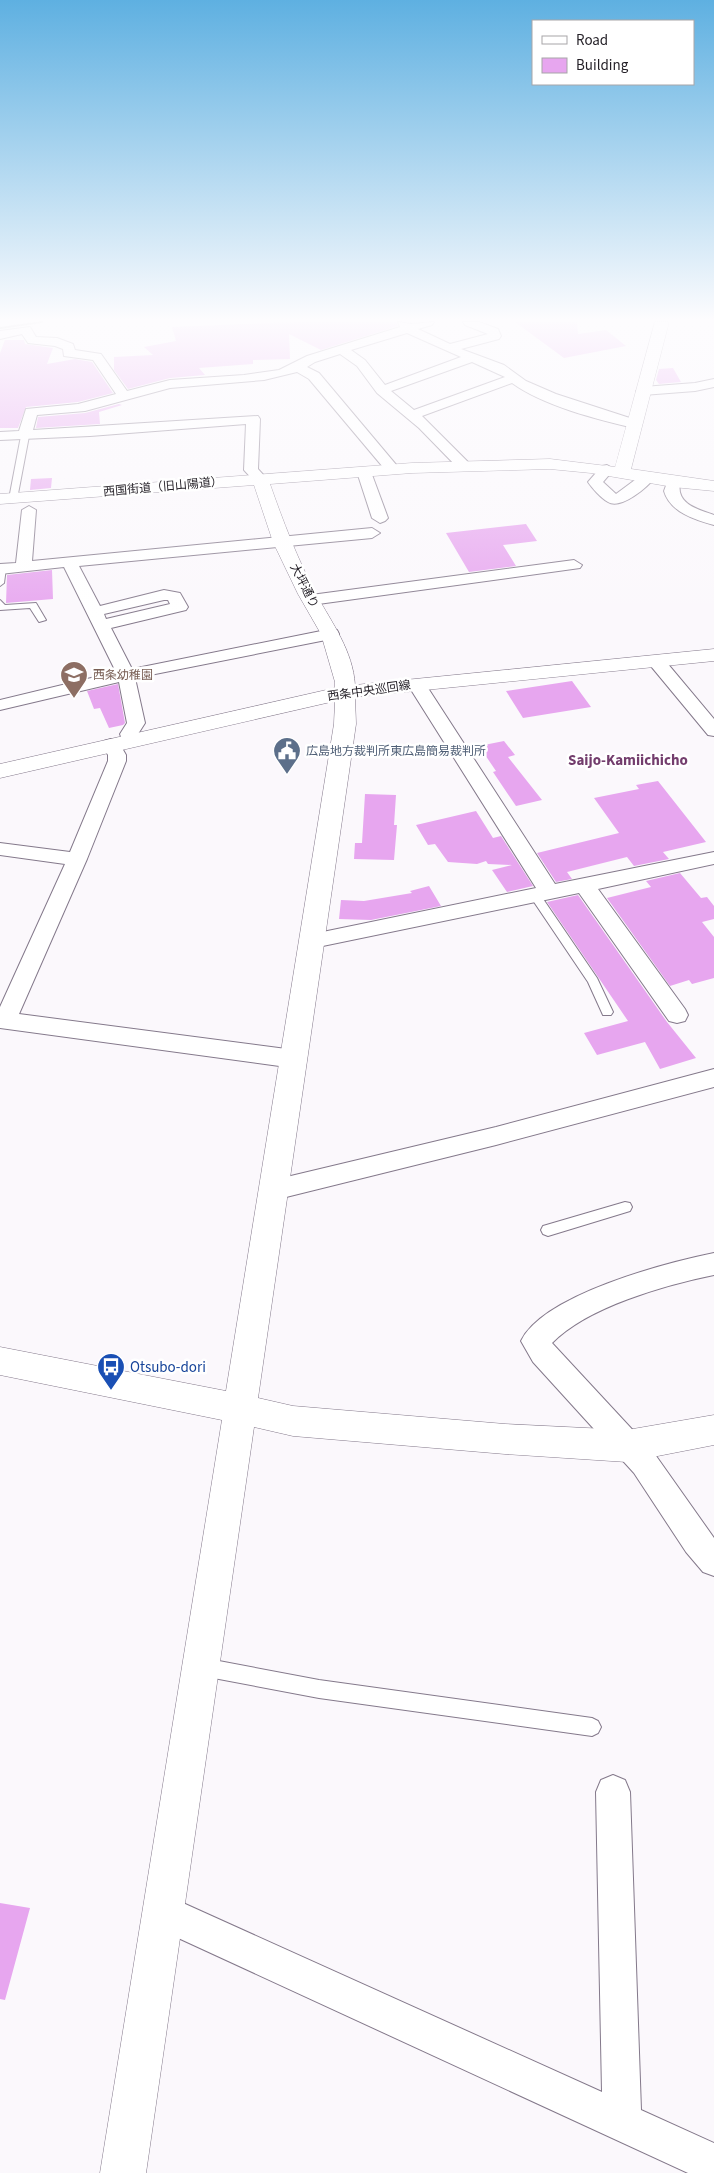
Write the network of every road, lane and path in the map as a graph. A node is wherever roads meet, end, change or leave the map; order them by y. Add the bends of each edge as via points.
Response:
1 (28, 423) edge
2 (194, 423) edge
3 (253, 423) edge
4 (354, 423) edge
5 (421, 423) edge
6 (634, 424) edge
7 (0, 436) edge
8 (25, 436) junction
9 (464, 466) junction
10 (393, 470) junction
11 (614, 470) junction
12 (364, 472) junction
13 (648, 477) junction
14 (260, 479) junction
15 (673, 483) junction
16 (714, 486) edge
17 (7, 499) edge
18 (29, 510) dead end
19 (380, 518) dead end
20 (714, 520) edge
21 (372, 533) dead end
22 (282, 542) junction
23 (70, 561) junction
24 (574, 565) dead end
25 (24, 566) junction
26 (1, 573) edge
27 (310, 600) junction
28 (0, 603) edge
29 (42, 620) dead end
30 (331, 634) junction
31 (714, 655) edge
32 (656, 661) junction
33 (126, 675) junction
34 (417, 685) junction
35 (346, 692) junction
36 (4, 699) edge
37 (714, 731) edge
38 (131, 741) junction
39 (111, 746) junction
40 (0, 771) edge
41 (0, 849) edge
42 (77, 859) junction
43 (711, 863) edge
44 (585, 886) junction
45 (543, 894) junction
46 (313, 941) junction
47 (608, 1012) dead end
48 (677, 1016) dead end
49 (3, 1021) edge
50 (294, 1059) junction
51 (714, 1078) edge
52 (274, 1190) junction
53 (624, 1207) dead end
54 (548, 1230) dead end
55 (714, 1264) edge
56 (0, 1361) edge
57 (238, 1409) junction
58 (714, 1430) edge
59 (627, 1446) junction
60 (714, 1561) edge
61 (201, 1666) junction
62 (592, 1727) dead end
63 (613, 1792) dead end
64 (163, 1912) junction
65 (622, 2121) junction
66 (714, 2164) edge
67 (123, 2173) edge

1 - 8 street
2 - 8 street
3 - 14 street via 251,470
4 - 10 street
5 - 9 street
6 - 11 street
7 - 8 street
8 - 17 lane
9 - 10 street, 西国街道（旧山陽道）
9 - 11 street, 西国街道（旧山陽道） via 550,464
10 - 12 street, 西国街道（旧山陽道）
11 - 13 street, 西国街道（旧山陽道）
11 - 13 street via 595,482 613,499 624,497
12 - 14 street, 西国街道（旧山陽道）
12 - 19 street
13 - 15 street, 西国街道（旧山陽道）
14 - 17 street, 西国街道（旧山陽道）
14 - 22 street, 大坪通り
15 - 16 street, 西国街道（旧山陽道）
15 - 20 street via 674,499 680,506
18 - 25 street
21 - 22 street
22 - 23 street
22 - 27 street, 大坪通り
23 - 25 street
23 - 33 street
24 - 27 street
25 - 26 street
27 - 30 street, 大坪通り
28 - 29 lane via 2,608 34,606
30 - 33 street
30 - 35 street, 大坪通り
31 - 32 street, 西条中央巡回線
32 - 34 street, 西条中央巡回線
32 - 37 street
33 - 36 street
33 - 38 street via 136,723 130,734
34 - 35 street, 西条中央巡回線
34 - 45 street
35 - 38 street, 西条中央巡回線
35 - 46 street, 大坪通り via 345,724
38 - 39 street, 西条中央巡回線
39 - 40 street, 西条中央巡回線
39 - 42 street via 117,754 117,761
41 - 42 street
42 - 49 street
43 - 44 street
44 - 45 street
44 - 48 street
45 - 46 street
45 - 47 lane
46 - 50 street, 大坪通り
49 - 50 street
50 - 52 street, 大坪通り
51 - 52 street
52 - 57 street, 大坪通り
53 - 54 lane
55 - 59 street via 626,1288 555,1321 535,1341
56 - 57 street
57 - 59 street via 292,1421
57 - 61 street, 大坪通り
58 - 59 street
59 - 60 street via 644,1463 697,1542
61 - 62 lane via 318,1688
61 - 64 street, 大坪通り
63 - 65 street
64 - 65 street
64 - 67 street, 大坪通り
65 - 66 street

